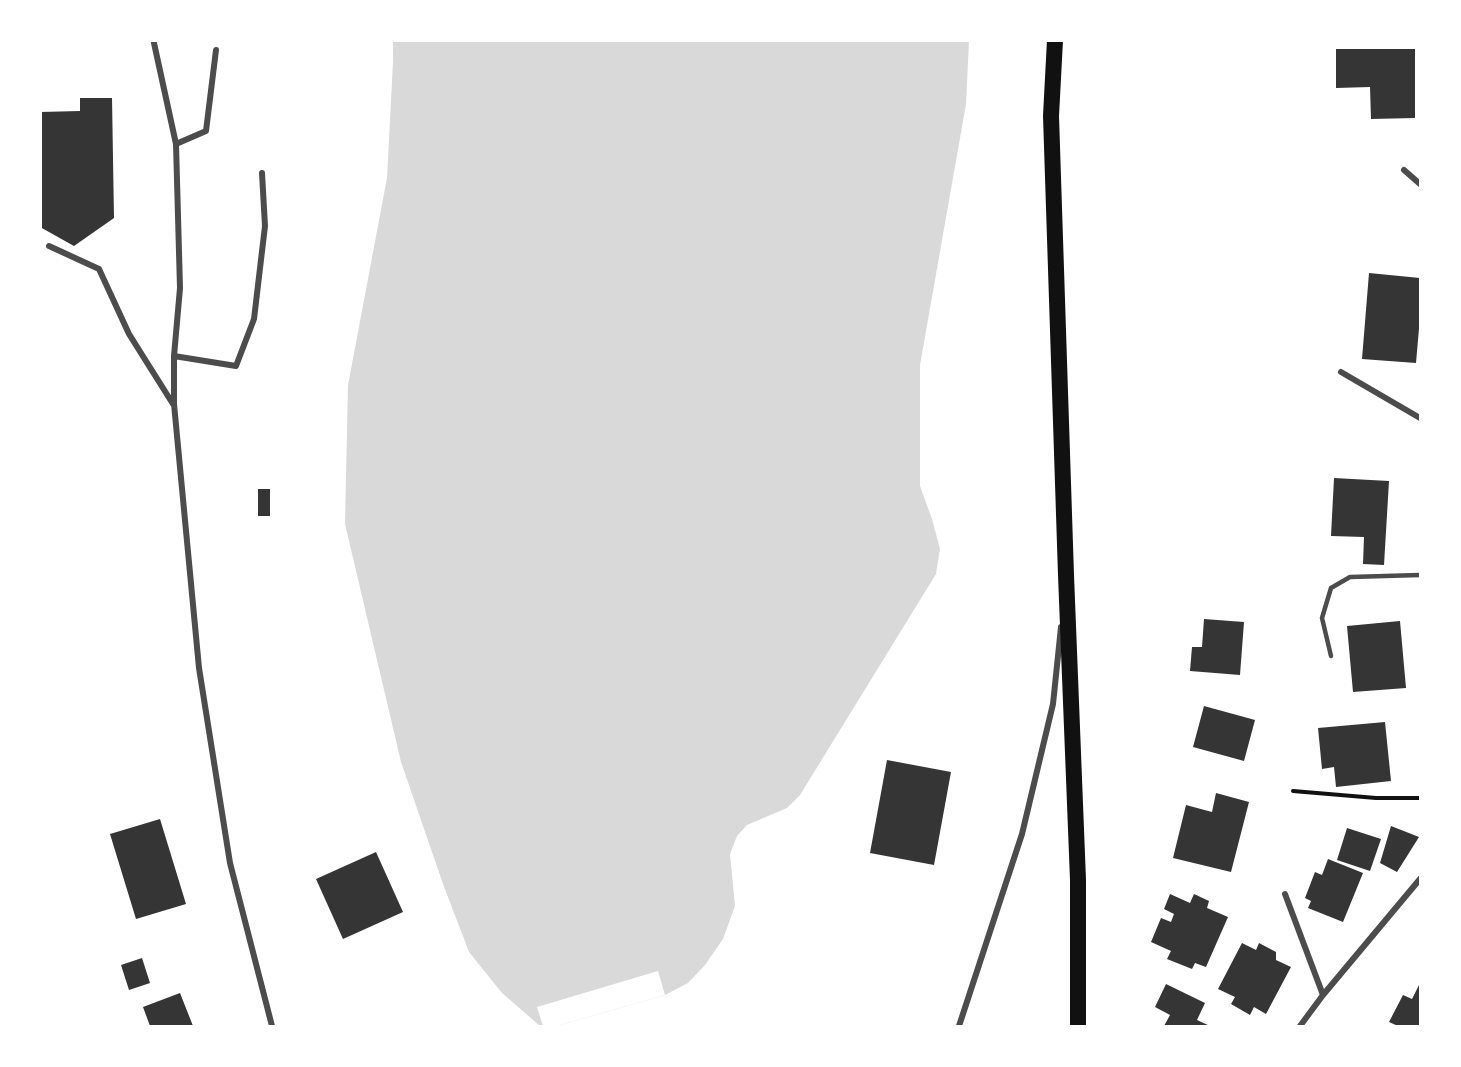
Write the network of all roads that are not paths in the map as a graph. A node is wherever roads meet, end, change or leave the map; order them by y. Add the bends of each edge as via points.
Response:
1 (1055, 40) edge
2 (154, 43) dead end
3 (216, 50) dead end
4 (176, 144) junction
5 (1404, 170) dead end
6 (262, 173) dead end
7 (1420, 184) edge
8 (49, 246) dead end
9 (174, 356) junction
10 (1341, 372) dead end
11 (174, 404) junction
12 (1420, 418) edge
13 (1066, 575) junction
14 (1420, 575) edge
15 (1331, 656) dead end
16 (1420, 879) edge
17 (1285, 894) dead end
18 (1323, 995) junction
19 (272, 1026) edge
20 (959, 1026) edge
21 (1078, 1026) edge
22 (1300, 1026) edge

1 - 13 highway via 1051,116
2 - 4 street
3 - 4 street via 206,131
4 - 9 street via 180,288
5 - 7 street
6 - 9 street via 265,226 254,319 236,366
8 - 11 street via 99,269 129,334
9 - 11 street
10 - 12 street
11 - 19 street via 202,691 230,863
13 - 20 street via 1053,704 1022,834
13 - 21 highway via 1078,880
14 - 15 lane via 1350,577 1331,588 1322,618
16 - 18 street
17 - 18 street
18 - 22 street

